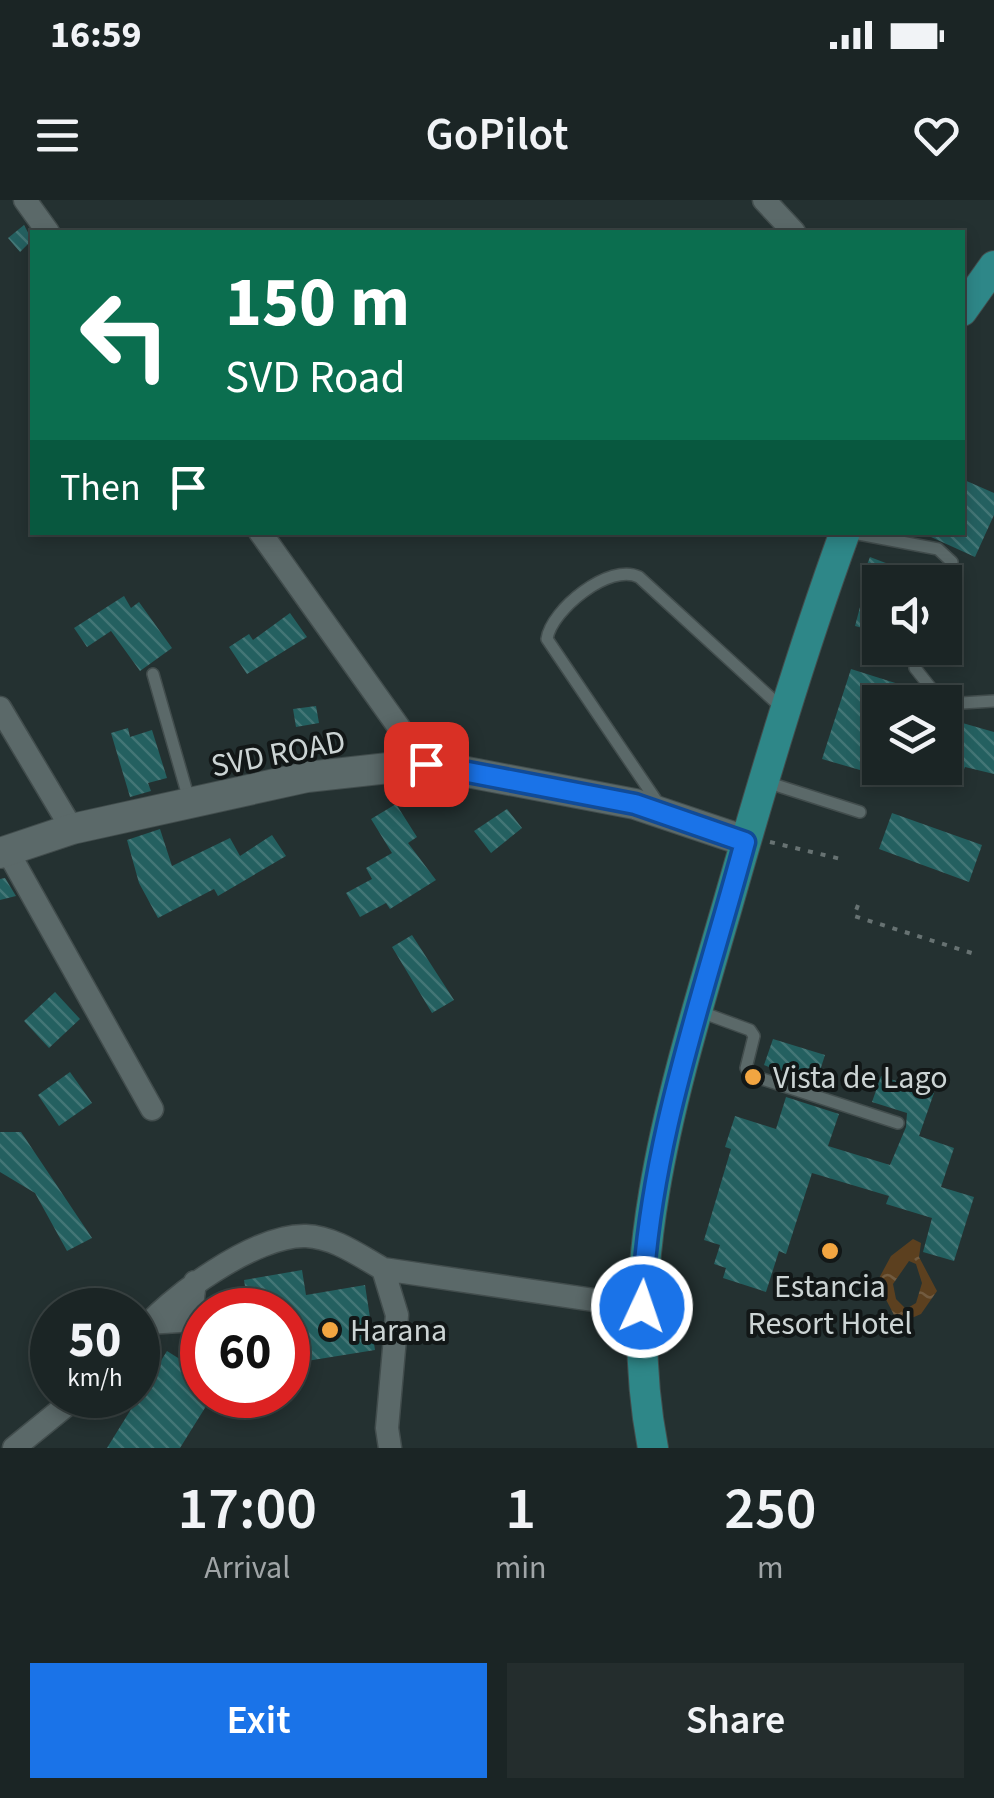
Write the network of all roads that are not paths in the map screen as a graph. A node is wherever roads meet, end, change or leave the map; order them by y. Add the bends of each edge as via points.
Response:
1 (26, 200) edge
2 (764, 200) edge
3 (47, 230) edge
4 (792, 230) edge
5 (994, 266) edge
6 (965, 306) edge
7 (262, 535) edge
8 (845, 535) edge
9 (861, 535) edge
10 (951, 565) edge
11 (915, 665) edge
12 (153, 674) dead end
13 (929, 685) edge
14 (994, 700) edge
15 (962, 702) edge
16 (0, 708) edge
17 (785, 711) junction
18 (426, 764) junction
19 (762, 781) junction
20 (191, 807) junction
21 (860, 812) dead end
22 (665, 814) junction
23 (72, 830) junction
24 (746, 839) junction
25 (4, 852) edge
26 (697, 1010) junction
27 (152, 1109) dead end
28 (898, 1123) dead end
29 (383, 1270) junction
30 (642, 1307) junction
31 (160, 1314) edge
32 (51, 1418) edge
33 (14, 1448) edge
34 (390, 1448) edge
35 (653, 1448) edge

1 - 3 street
2 - 4 street
5 - 6 main road
7 - 18 street
8 - 17 main road
9 - 10 lane via 938,550
11 - 13 lane
12 - 20 lane
14 - 15 lane
16 - 23 street
17 - 19 main road
17 - 22 lane via 630,572 607,576 552,619 547,639 553,651
18 - 20 main road, SVD ROAD via 307,778
18 - 22 main road, SVD ROAD
19 - 21 lane
19 - 24 main road
20 - 23 main road, SVD ROAD
22 - 24 main road, SVD ROAD
23 - 25 main road, SVD ROAD
24 - 26 main road
25 - 27 street
26 - 28 lane via 750,1030 750,1074
26 - 30 main road via 660,1154
29 - 30 street
29 - 31 street via 346,1248 300,1235 228,1260
29 - 34 street via 397,1315
30 - 35 main road
32 - 33 street

